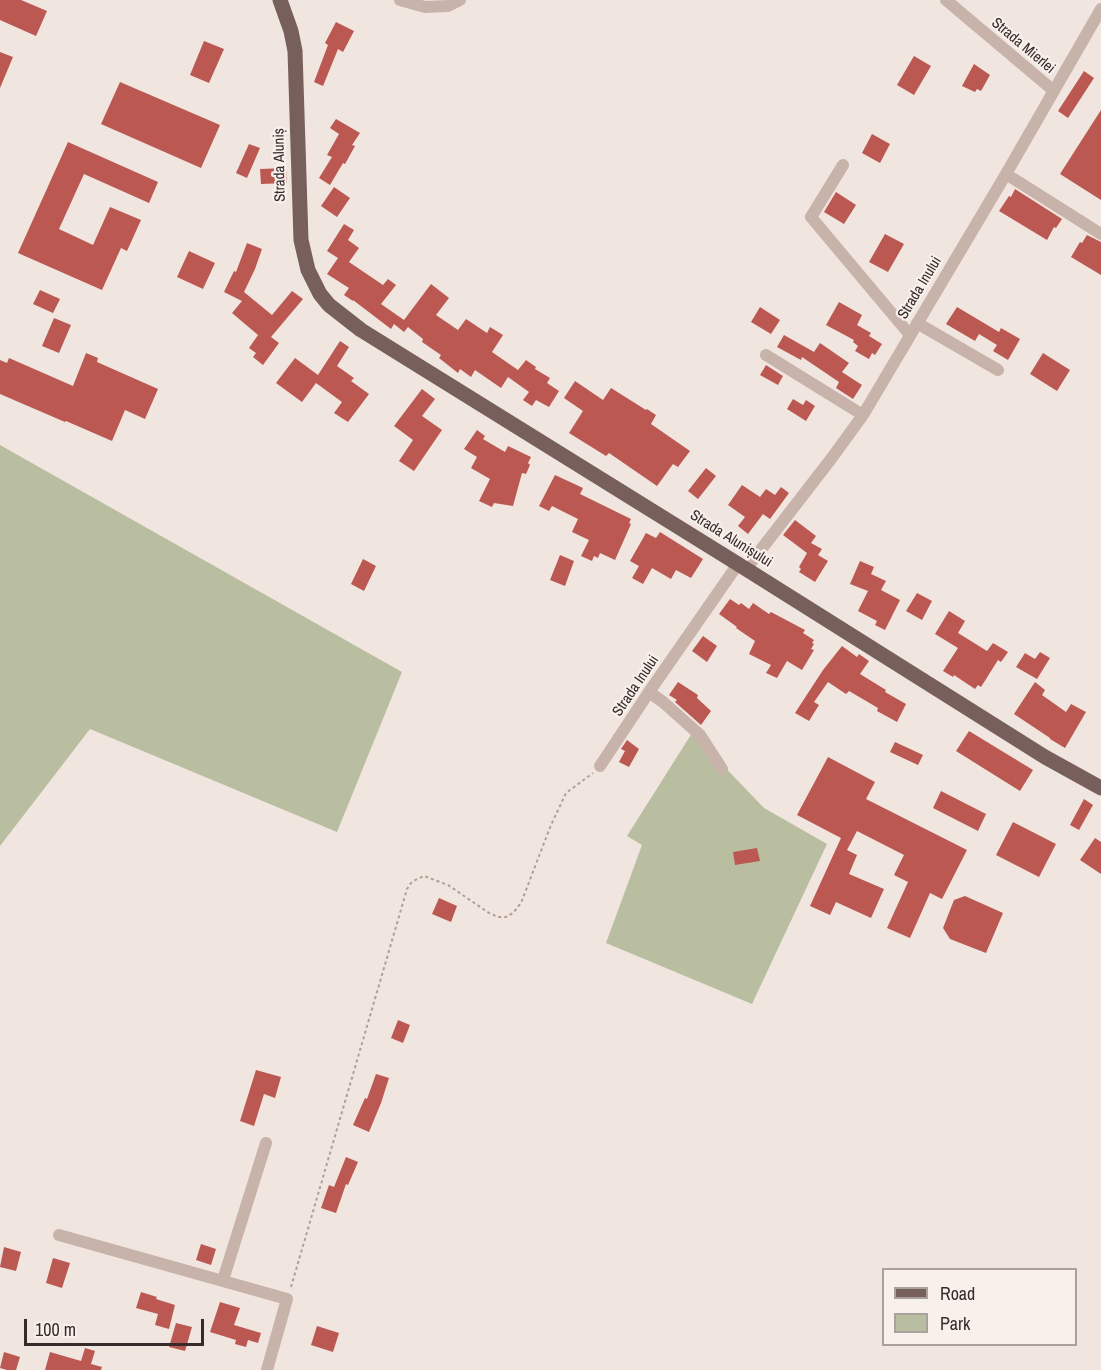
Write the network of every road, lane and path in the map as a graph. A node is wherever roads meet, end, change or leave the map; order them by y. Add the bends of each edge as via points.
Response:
1 (280, 0) edge
2 (400, 0) edge
3 (460, 0) edge
4 (946, 0) edge
5 (1101, 9) edge
6 (1054, 91) junction
7 (843, 165) dead end
8 (1006, 174) junction
9 (1101, 234) edge
10 (344, 318) joint
11 (917, 323) junction
12 (910, 335) junction
13 (766, 355) dead end
14 (999, 370) dead end
15 (863, 415) junction
16 (742, 566) junction
17 (649, 692) junction
18 (600, 766) joint
19 (723, 769) dead end
20 (1101, 788) edge
21 (266, 1143) dead end
22 (60, 1235) dead end
23 (222, 1281) junction
24 (287, 1299) junction
25 (267, 1370) edge

1 - 10 main road, Strada Aluniș via 295,51 304,256 320,294
2 - 3 street via 437,7
4 - 6 street, Strada Mierlei
5 - 6 street, Strada Inului
6 - 8 street, Strada Inului
7 - 12 street via 811,217
8 - 9 street
8 - 11 street, Strada Inului
10 - 16 main road, Strada Alunișului
11 - 12 street, Strada Inului
11 - 14 street
12 - 15 street, Strada Inului
13 - 15 street
15 - 16 street, Strada Inului
16 - 17 street, Strada Inului
16 - 20 main road, Strada Alunișului via 1045,757
17 - 18 street, Strada Inului
17 - 19 street via 700,735
18 - 24 path via 566,794 521,903 513,913 498,917 448,885 424,876 411,883
21 - 23 street
22 - 23 street
23 - 24 street
24 - 25 street

